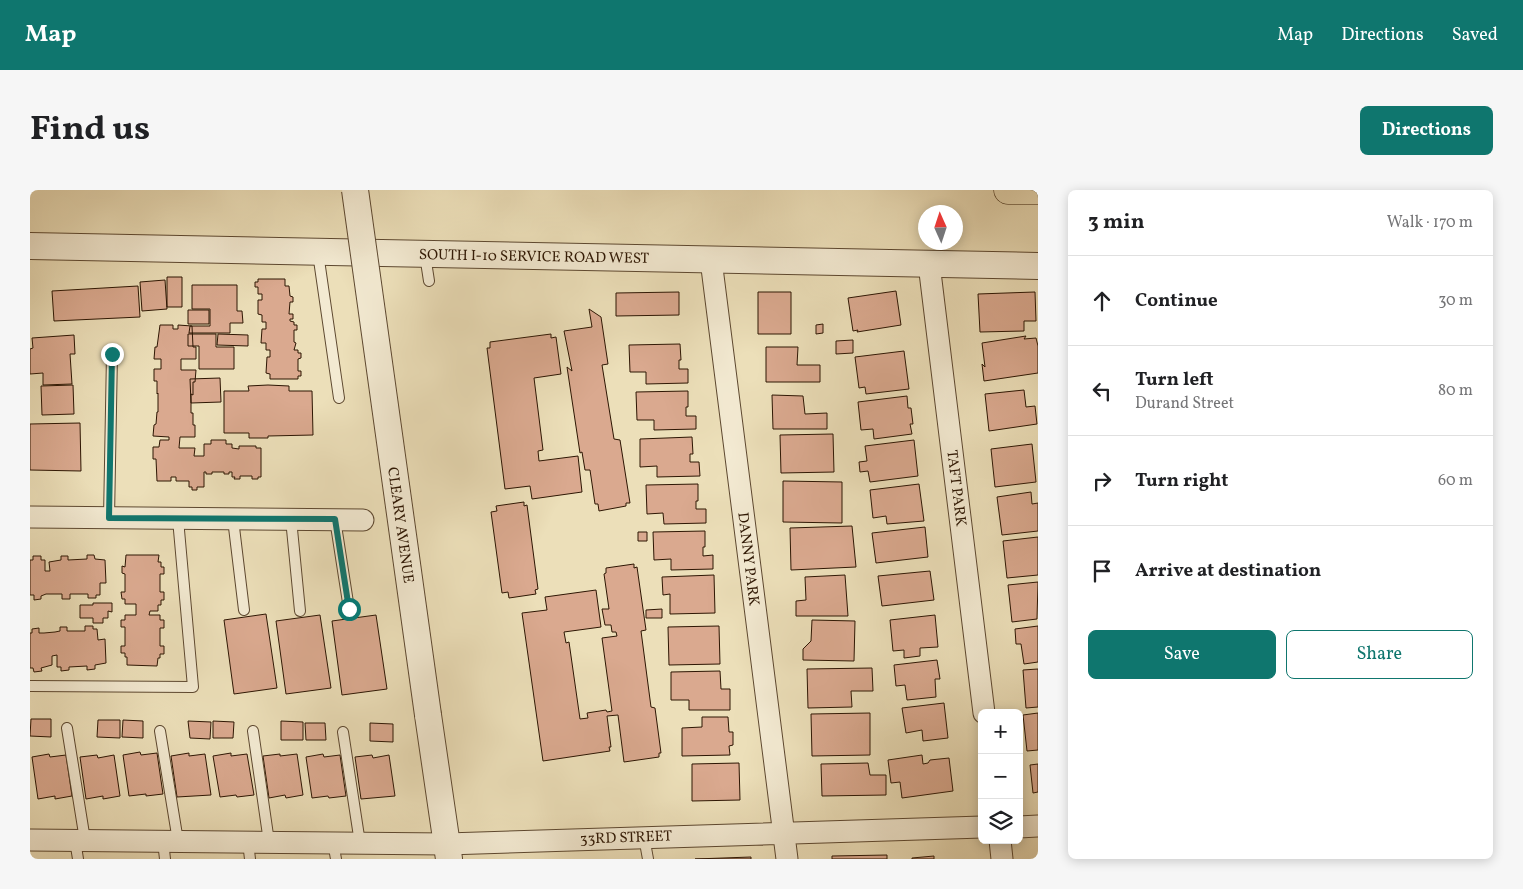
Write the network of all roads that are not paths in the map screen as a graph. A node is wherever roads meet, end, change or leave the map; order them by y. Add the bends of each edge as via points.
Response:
1 (355, 190) edge
2 (1008, 190) edge
3 (1038, 190) edge
4 (30, 246) edge
5 (318, 252) junction
6 (425, 254) junction
7 (711, 260) junction
8 (929, 264) junction
9 (1038, 266) edge
10 (429, 281) dead end
11 (112, 354) dead end
12 (339, 398) dead end
13 (30, 517) edge
14 (109, 518) junction
15 (178, 518) junction
16 (233, 519) junction
17 (291, 519) junction
18 (335, 519) junction
19 (363, 520) dead end
20 (349, 609) dead end
21 (244, 610) dead end
22 (300, 611) dead end
23 (30, 686) edge
24 (984, 709) edge
25 (67, 728) dead end
26 (160, 731) dead end
27 (253, 731) dead end
28 (343, 732) dead end
29 (1023, 826) edge
30 (1038, 826) edge
31 (978, 827) edge
32 (783, 833) junction
33 (644, 837) junction
34 (30, 840) edge
35 (269, 842) junction
36 (360, 843) junction
37 (1000, 844) edge
38 (79, 846) edge
39 (169, 847) edge
40 (249, 850) edge
41 (335, 851) edge
42 (448, 851) edge
43 (648, 859) edge
44 (787, 859) edge
45 (1002, 859) edge

1 - 42 street, CLEARY AVENUE, bridge
2 - 3 highway
4 - 5 street, SOUTH I-10 SERVICE ROAD WEST
5 - 6 street, SOUTH I-10 SERVICE ROAD WEST
5 - 12 lane
6 - 7 street, SOUTH I-10 SERVICE ROAD WEST
6 - 10 lane
7 - 8 street, SOUTH I-10 SERVICE ROAD WEST
7 - 32 street, DANNY PARK
8 - 9 street, SOUTH I-10 SERVICE ROAD WEST
8 - 24 street, TAFT PARK
11 - 14 lane
13 - 14 street
14 - 15 street
15 - 16 street
15 - 23 lane via 193,686
16 - 17 street
16 - 21 lane
17 - 18 street
17 - 22 lane
18 - 19 street
18 - 20 lane
25 - 38 lane
26 - 39 lane
27 - 35 lane
28 - 36 lane
29 - 30 street
31 - 32 street, 33RD STREET
32 - 33 street, 33RD STREET
32 - 44 street, DANNY PARK
33 - 42 street, 33RD STREET
33 - 43 lane
34 - 38 street, 33RD STREET
35 - 40 street, 33RD STREET
35 - 41 street, 33RD STREET
36 - 41 street, 33RD STREET
36 - 42 street, 33RD STREET
37 - 45 street
38 - 39 street, 33RD STREET
39 - 40 street, 33RD STREET

